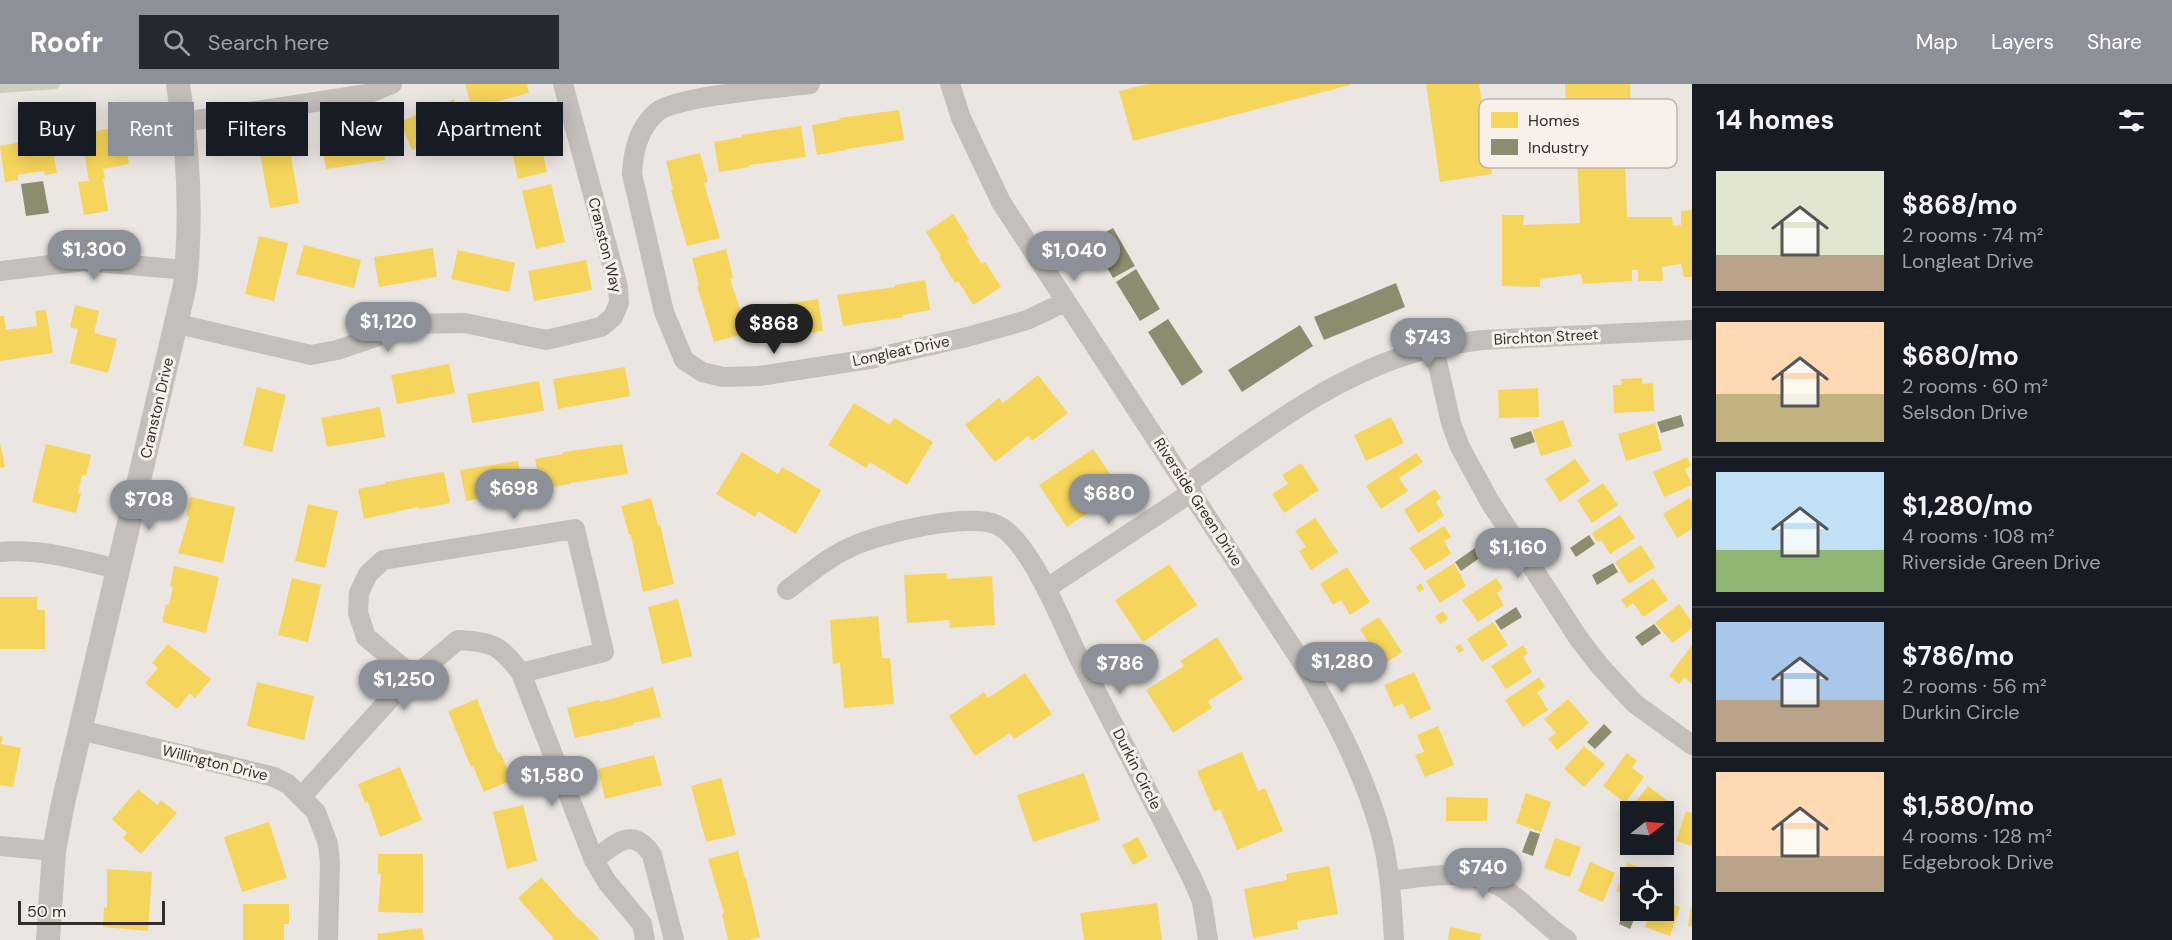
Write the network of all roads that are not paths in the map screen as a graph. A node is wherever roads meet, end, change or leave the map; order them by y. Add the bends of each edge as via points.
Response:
1 (178, 84) edge
2 (392, 84) edge
3 (563, 84) edge
4 (810, 84) edge
5 (950, 84) edge
6 (181, 102) edge
7 (194, 120) edge
8 (188, 156) edge
9 (187, 270) junction
10 (0, 271) edge
11 (1065, 302) junction
12 (177, 324) junction
13 (1692, 330) edge
14 (1434, 348) junction
15 (1189, 488) junction
16 (0, 552) edge
17 (118, 569) junction
18 (1047, 588) junction
19 (788, 590) dead end
20 (521, 673) junction
21 (414, 677) junction
22 (80, 730) junction
23 (1692, 745) edge
24 (302, 796) junction
25 (0, 846) edge
26 (54, 850) junction
27 (594, 860) junction
28 (1390, 881) junction
29 (48, 940) edge
30 (328, 940) edge
31 (645, 940) edge
32 (674, 940) edge
33 (1208, 940) edge
34 (1394, 940) edge
35 (1567, 940) edge

1 - 6 street, Cranston Drive
2 - 7 street via 367,94
3 - 12 street, Cranston Way via 618,287 619,303 613,317 601,327 546,340 465,323 414,324 311,355
4 - 11 street, Longleat Drive via 684,100 657,111 640,133 633,153 632,174 664,312 684,360 702,372 759,376 870,359 977,334 1027,320
5 - 11 street, Riverside Green Drive via 961,118 1001,202
8 - 9 street, Cranston Drive
9 - 10 street via 84,261
9 - 12 street, Cranston Drive
11 - 15 street, Riverside Green Drive
12 - 17 street, Cranston Drive
13 - 14 street, Birchton Street via 1483,340
14 - 15 street, Birchton Street via 1371,368 1304,404
14 - 23 street via 1460,447 1490,502 1579,639 1634,703
15 - 18 street, Birchton Street
15 - 28 street, Riverside Green Drive via 1335,718 1358,766 1376,818
16 - 17 street via 39,552
17 - 22 street, Cranston Drive
18 - 19 street, Durkin Circle via 1010,533 986,521 959,520 852,546
18 - 33 street, Durkin Circle via 1191,876 1202,901
20 - 21 street via 506,653 483,641 458,640
20 - 21 street via 604,652 575,529 383,560 368,574 359,593 358,613 366,637
20 - 27 street
21 - 24 street
22 - 24 street, Willington Drive via 274,777
22 - 26 street, Cranston Drive
24 - 30 street, Willington Drive via 316,812 328,844
25 - 26 street
26 - 29 street, Cranston Drive
27 - 31 street via 642,924
27 - 32 street via 621,840 634,839 645,845 652,855
28 - 34 street, Riverside Green Drive
28 - 35 street via 1455,874 1481,878 1511,893

